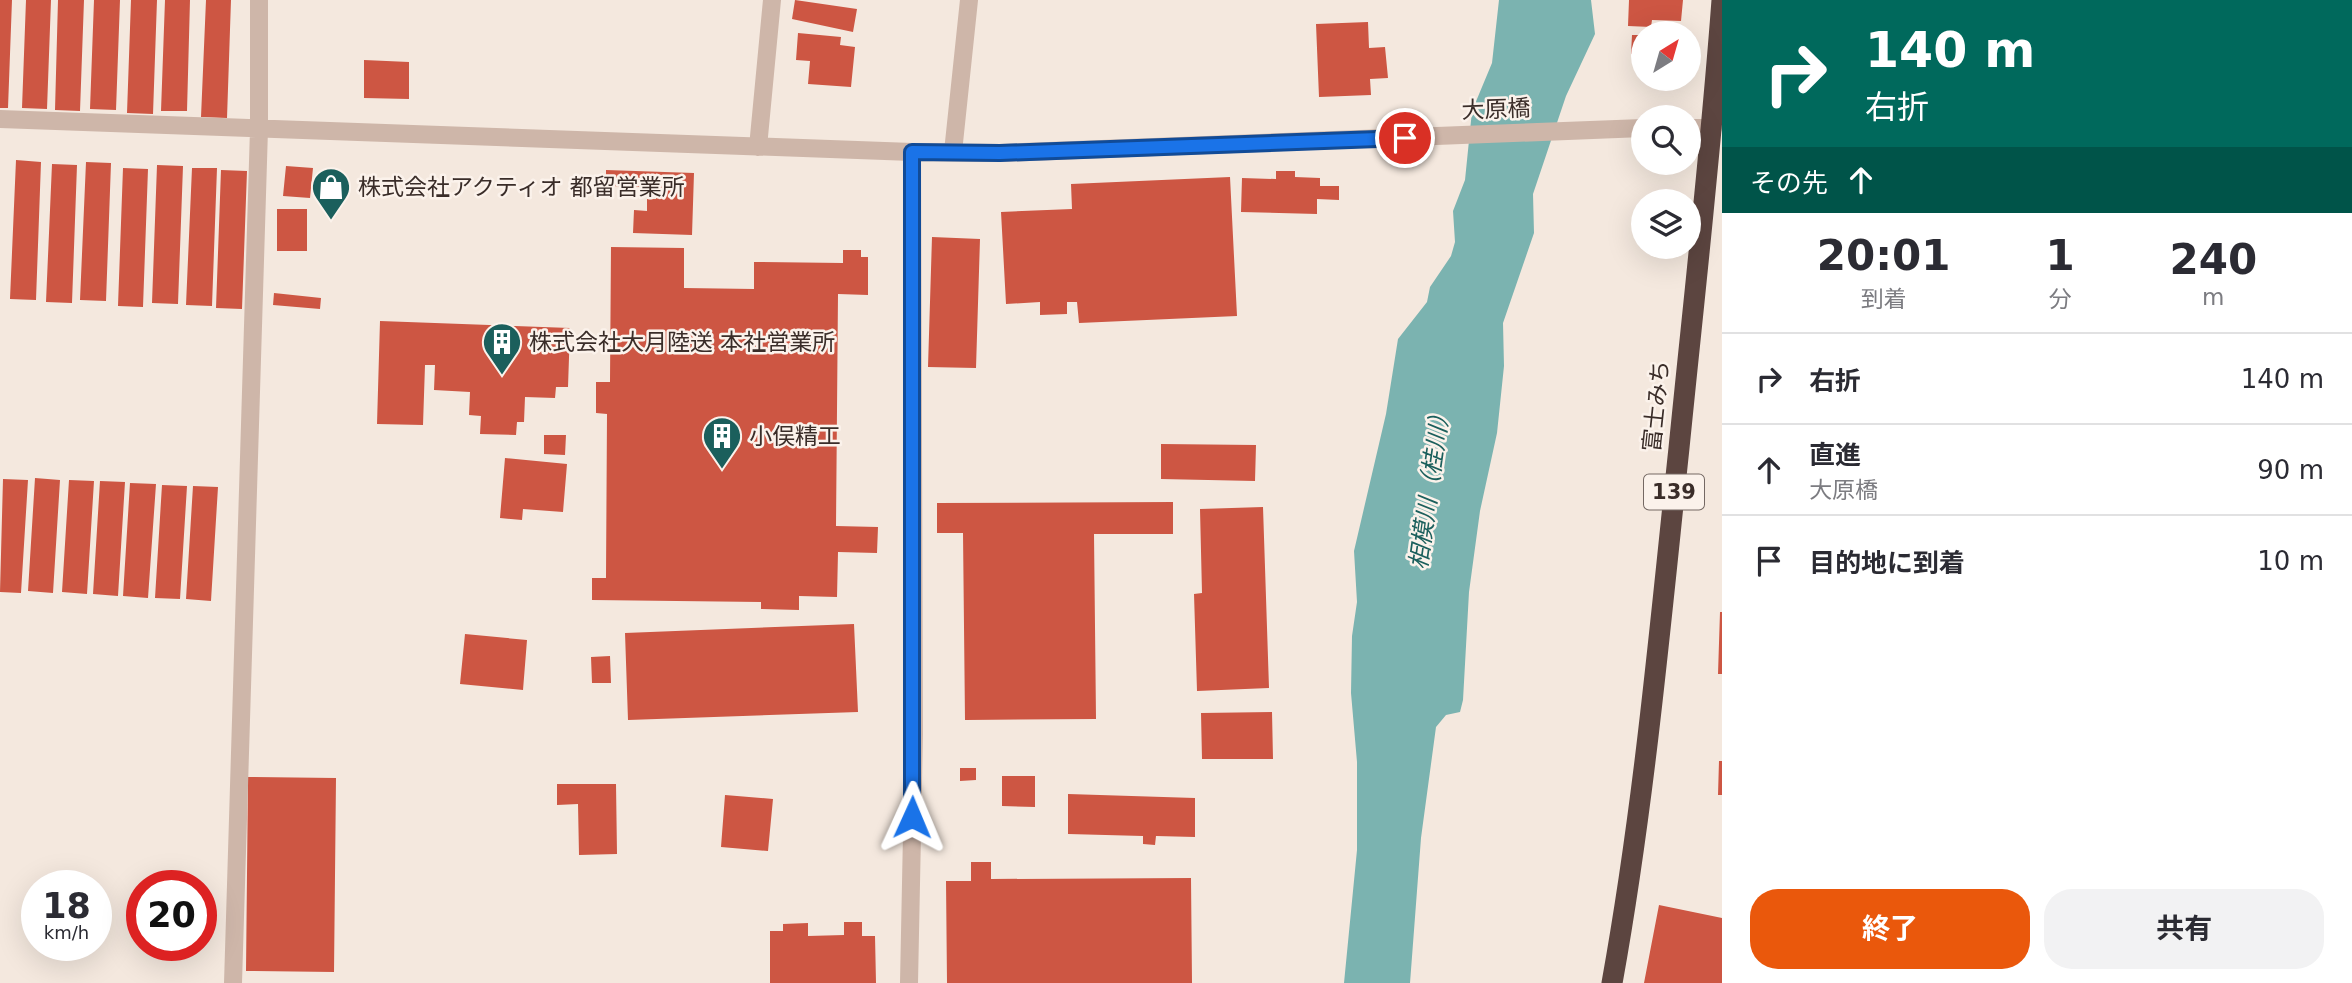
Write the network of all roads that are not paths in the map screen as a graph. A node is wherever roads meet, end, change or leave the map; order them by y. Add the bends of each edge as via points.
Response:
1 (259, 0) edge
2 (772, 0) edge
3 (969, 0) edge
4 (1722, 0) edge
5 (0, 119) edge
6 (1631, 128) edge
7 (1701, 128) edge
8 (1713, 128) junction
9 (259, 129) junction
10 (758, 147) junction
11 (912, 152) junction
12 (953, 152) junction
13 (233, 983) edge
14 (909, 983) edge
15 (1612, 983) edge

1 - 9 street
2 - 10 street
3 - 12 street
4 - 8 highway, 富士みち / 139
5 - 9 street, 大原橋
6 - 12 street, 大原橋
7 - 8 street
8 - 15 highway, 富士みち / 139 via 1655,685 1632,871
9 - 10 street, 大原橋
9 - 13 street
10 - 11 street, 大原橋
11 - 12 street, 大原橋
11 - 14 street via 914,734

